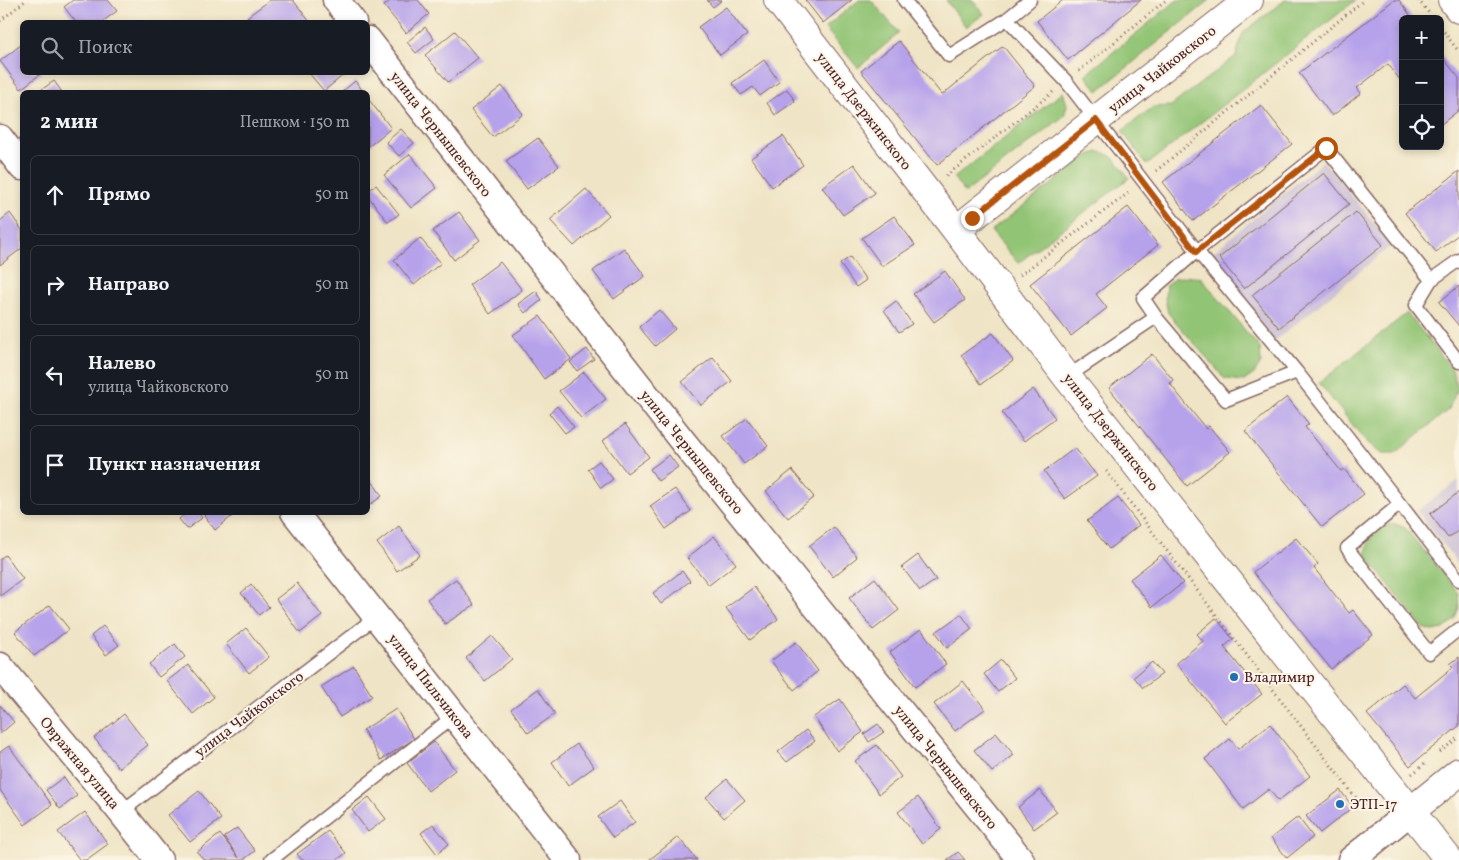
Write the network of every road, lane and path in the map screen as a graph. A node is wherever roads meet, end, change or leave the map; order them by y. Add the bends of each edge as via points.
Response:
1 (26, 0) edge
2 (336, 0) edge
3 (778, 0) edge
4 (904, 0) edge
5 (1030, 0) edge
6 (1166, 0) edge
7 (1249, 0) edge
8 (1364, 0) edge
9 (1418, 0) edge
10 (1452, 0) edge
11 (1459, 9) edge
12 (1430, 15) edge
13 (1006, 19) junction
14 (352, 20) edge
15 (0, 21) edge
16 (1444, 33) edge
17 (370, 43) edge
18 (1459, 52) edge
19 (1066, 82) junction
20 (1096, 120) junction
21 (0, 138) edge
22 (20, 164) edge
23 (940, 181) dead end
24 (1142, 182) junction
25 (956, 230) junction
26 (1196, 252) junction
27 (1459, 260) edge
28 (1018, 276) dead end
29 (1432, 280) junction
30 (1156, 317) junction
31 (1459, 362) edge
32 (1297, 372) junction
33 (1067, 377) junction
34 (1400, 504) junction
35 (296, 515) edge
36 (1459, 580) edge
37 (376, 617) junction
38 (1459, 629) edge
39 (0, 666) edge
40 (454, 716) junction
41 (1459, 737) edge
42 (1438, 754) dead end
43 (1431, 759) dead end
44 (1459, 772) edge
45 (1409, 776) dead end
46 (1411, 811) junction
47 (121, 812) junction
48 (160, 860) edge
49 (271, 860) edge
50 (568, 860) edge
51 (1021, 860) edge
52 (1351, 860) edge
53 (1449, 860) edge

1 - 15 path
2 - 14 street
3 - 25 street, улица Дзержинского
4 - 13 lane via 949,56
5 - 13 lane
6 - 19 path
7 - 20 street, улица Чайковского
8 - 24 path
9 - 12 path
10 - 11 street
13 - 19 lane
16 - 18 path
17 - 51 street, улица Чернышевского via 680,438
19 - 20 lane
19 - 23 path
20 - 24 lane
20 - 25 street, улица Чайковского
21 - 22 street
24 - 26 lane
24 - 28 path
25 - 33 street, улица Дзержинского
26 - 29 lane via 1326,148
26 - 30 lane via 1142,298
26 - 32 lane
27 - 29 lane
29 - 31 lane via 1416,305
30 - 32 lane via 1226,400
30 - 33 lane
32 - 34 lane
33 - 46 street, улица Дзержинского
34 - 36 lane
34 - 38 lane via 1347,548 1429,653
35 - 37 street, улица Пильчикова
37 - 40 street, улица Пильчикова
37 - 47 lane, улица Чайковского
39 - 47 street, Овражная улица
40 - 49 lane
40 - 50 street, улица Пильчикова
41 - 42 path
43 - 45 path
44 - 46 street
46 - 52 street
46 - 53 street, улица Дзержинского
47 - 48 street, Овражная улица

